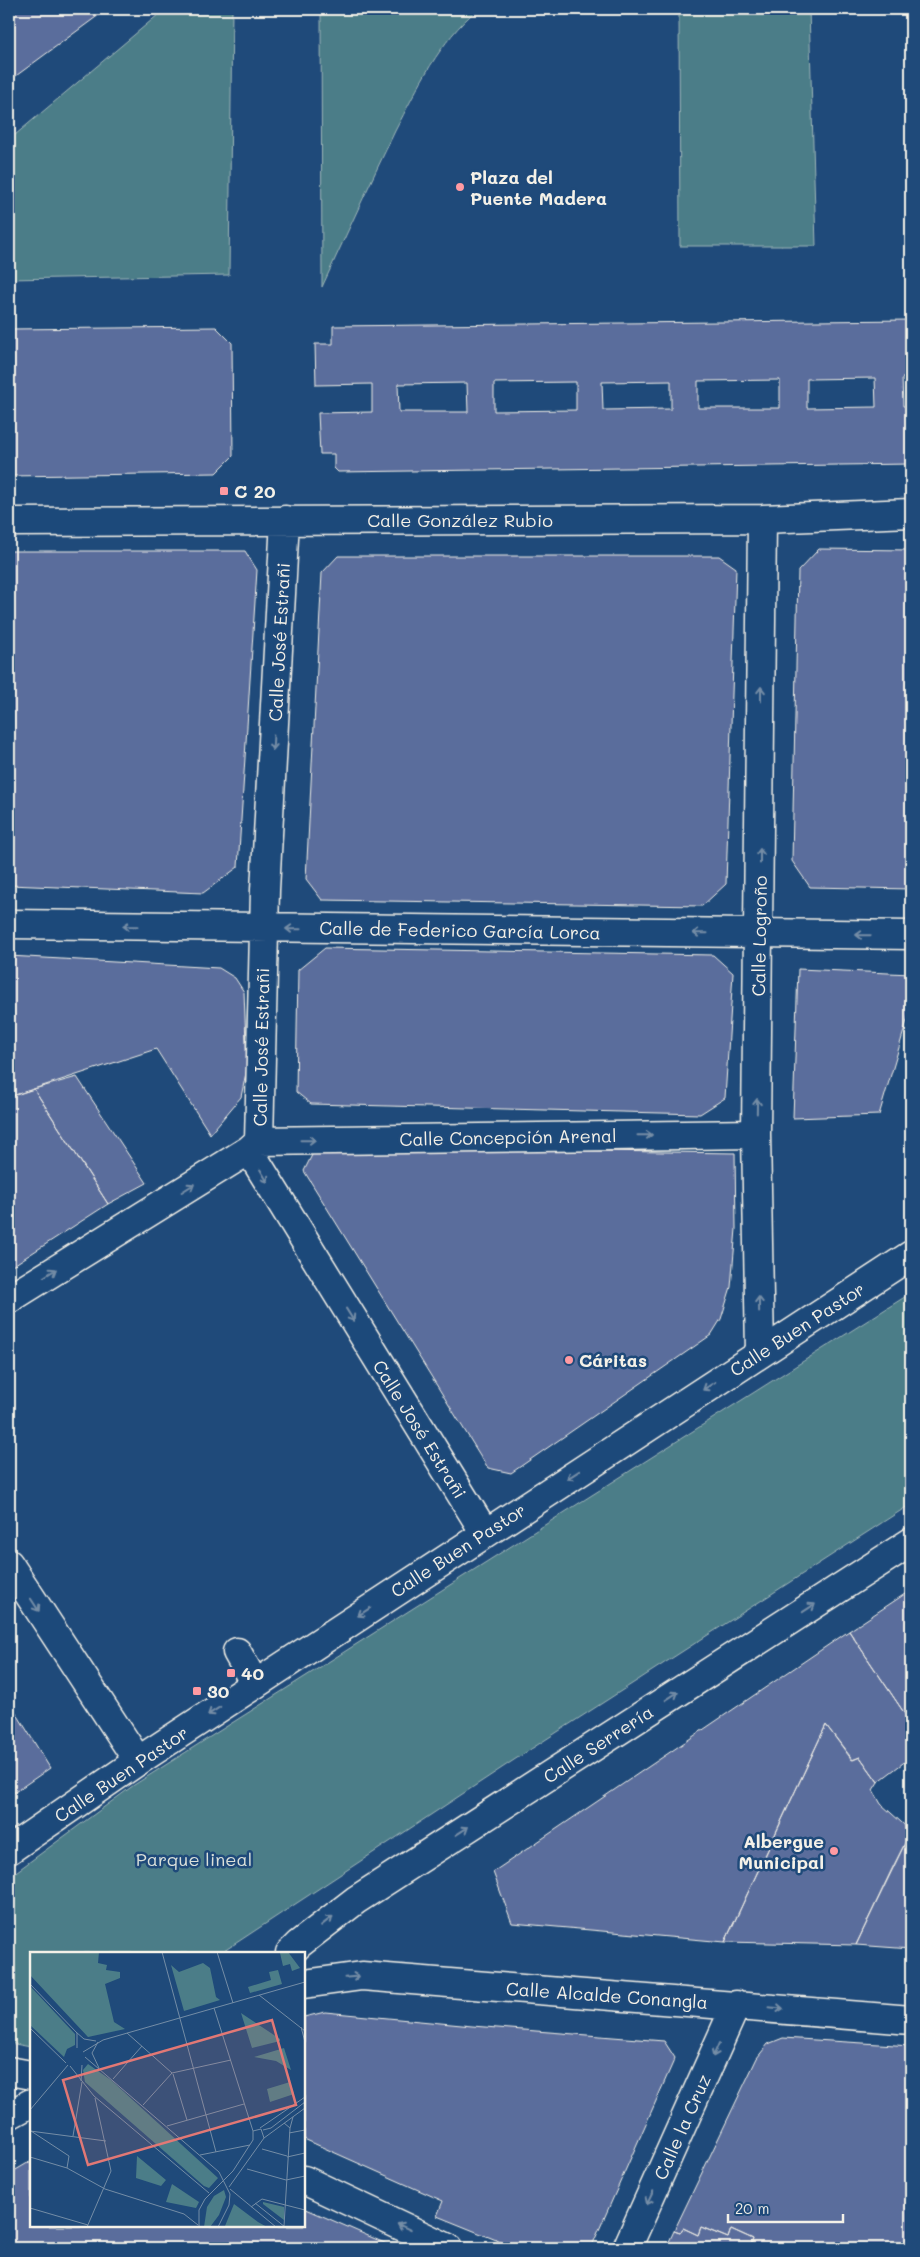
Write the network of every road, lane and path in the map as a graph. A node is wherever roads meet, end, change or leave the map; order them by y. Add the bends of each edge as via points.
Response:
1 (911, 513) edge
2 (762, 519) junction
3 (285, 520) junction
4 (9, 522) edge
5 (9, 924) edge
6 (264, 928) junction
7 (759, 933) junction
8 (911, 935) edge
9 (756, 1134) junction
10 (254, 1146) junction
11 (911, 1255) edge
12 (9, 1299) edge
13 (760, 1352) junction
14 (485, 1533) junction
15 (911, 1542) edge
16 (9, 1564) edge
17 (237, 1652) dead end
18 (255, 1684) junction
19 (138, 1761) junction
20 (9, 1850) edge
21 (291, 1952) edge
22 (305, 1984) edge
23 (736, 2005) junction
24 (911, 2020) edge
25 (9, 2071) edge
26 (30, 2075) edge
27 (30, 2104) edge
28 (9, 2115) edge
29 (305, 2180) edge
30 (448, 2248) edge
31 (627, 2248) edge

1 - 2 street, Calle González Rubio
2 - 3 street, Calle González Rubio
7 -> 2 street, Calle Logroño
3 - 4 street, Calle González Rubio
3 -> 6 street, Calle José Estrañi
6 -> 5 street, Calle de Federico García Lorca
7 -> 6 street, Calle de Federico García Lorca
6 - 10 street, Calle José Estrañi
8 -> 7 street, Calle de Federico García Lorca
9 -> 7 street, Calle Logroño
10 -> 9 street, Calle Concepción Arenal
13 -> 9 street, Calle Logroño
12 -> 10 street
10 -> 14 street, Calle José Estrañi
11 - 13 street, Calle Buen Pastor
13 -> 14 street, Calle Buen Pastor
14 -> 18 street, Calle Buen Pastor
21 -> 15 street, Calle Serrería via 356,1900
16 -> 19 street
17 - 18 street
18 -> 19 street, Calle Buen Pastor
19 - 20 street, Calle Buen Pastor
22 -> 23 street, Calle Alcalde Conangla via 362,1976
23 -> 24 street, Calle Alcalde Conangla
23 -> 31 street, Calle la Cruz
25 - 26 street
27 - 28 street
30 -> 29 street

